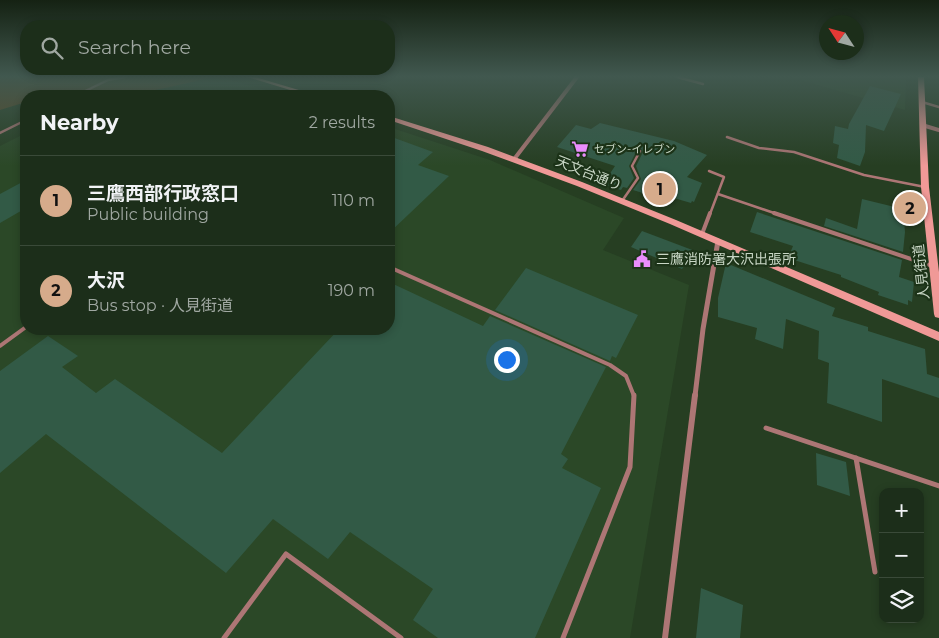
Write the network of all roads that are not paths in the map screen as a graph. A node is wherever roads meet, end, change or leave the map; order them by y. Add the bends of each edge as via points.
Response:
1 (554, 107) edge
2 (920, 107) edge
3 (395, 120) edge
4 (20, 123) edge
5 (921, 124) junction
6 (939, 130) edge
7 (0, 134) edge
8 (727, 137) dead end
9 (640, 151) dead end
10 (515, 158) junction
11 (708, 172) dead end
12 (925, 187) junction
13 (718, 194) junction
14 (622, 201) junction
15 (702, 234) junction
16 (718, 241) junction
17 (934, 267) junction
18 (395, 270) edge
19 (939, 314) edge
20 (20, 331) edge
21 (939, 337) edge
22 (0, 346) edge
23 (766, 428) dead end
24 (856, 458) junction
25 (939, 486) edge
26 (875, 572) dead end
27 (224, 638) edge
28 (401, 638) edge
29 (564, 638) edge
30 (665, 638) edge

1 - 10 street
2 - 5 main road, 人見街道
3 - 10 main road, 天文台通り
4 - 7 lane
5 - 6 street
5 - 12 main road, 人見街道
8 - 12 lane via 759,148 794,152 864,176
9 - 14 lane via 632,166 638,178
10 - 14 main road, 天文台通り
11 - 13 lane via 724,177
12 - 17 main road, 人見街道
13 - 15 lane
13 - 17 lane
14 - 15 main road, 天文台通り
15 - 16 main road, 天文台通り
16 - 21 main road, 天文台通り
16 - 30 street via 703,330
17 - 19 main road, 人見街道
18 - 29 lane via 610,365 626,376 634,392 630,467
20 - 22 lane
23 - 24 lane
24 - 25 lane
24 - 26 lane
27 - 28 lane via 286,554

